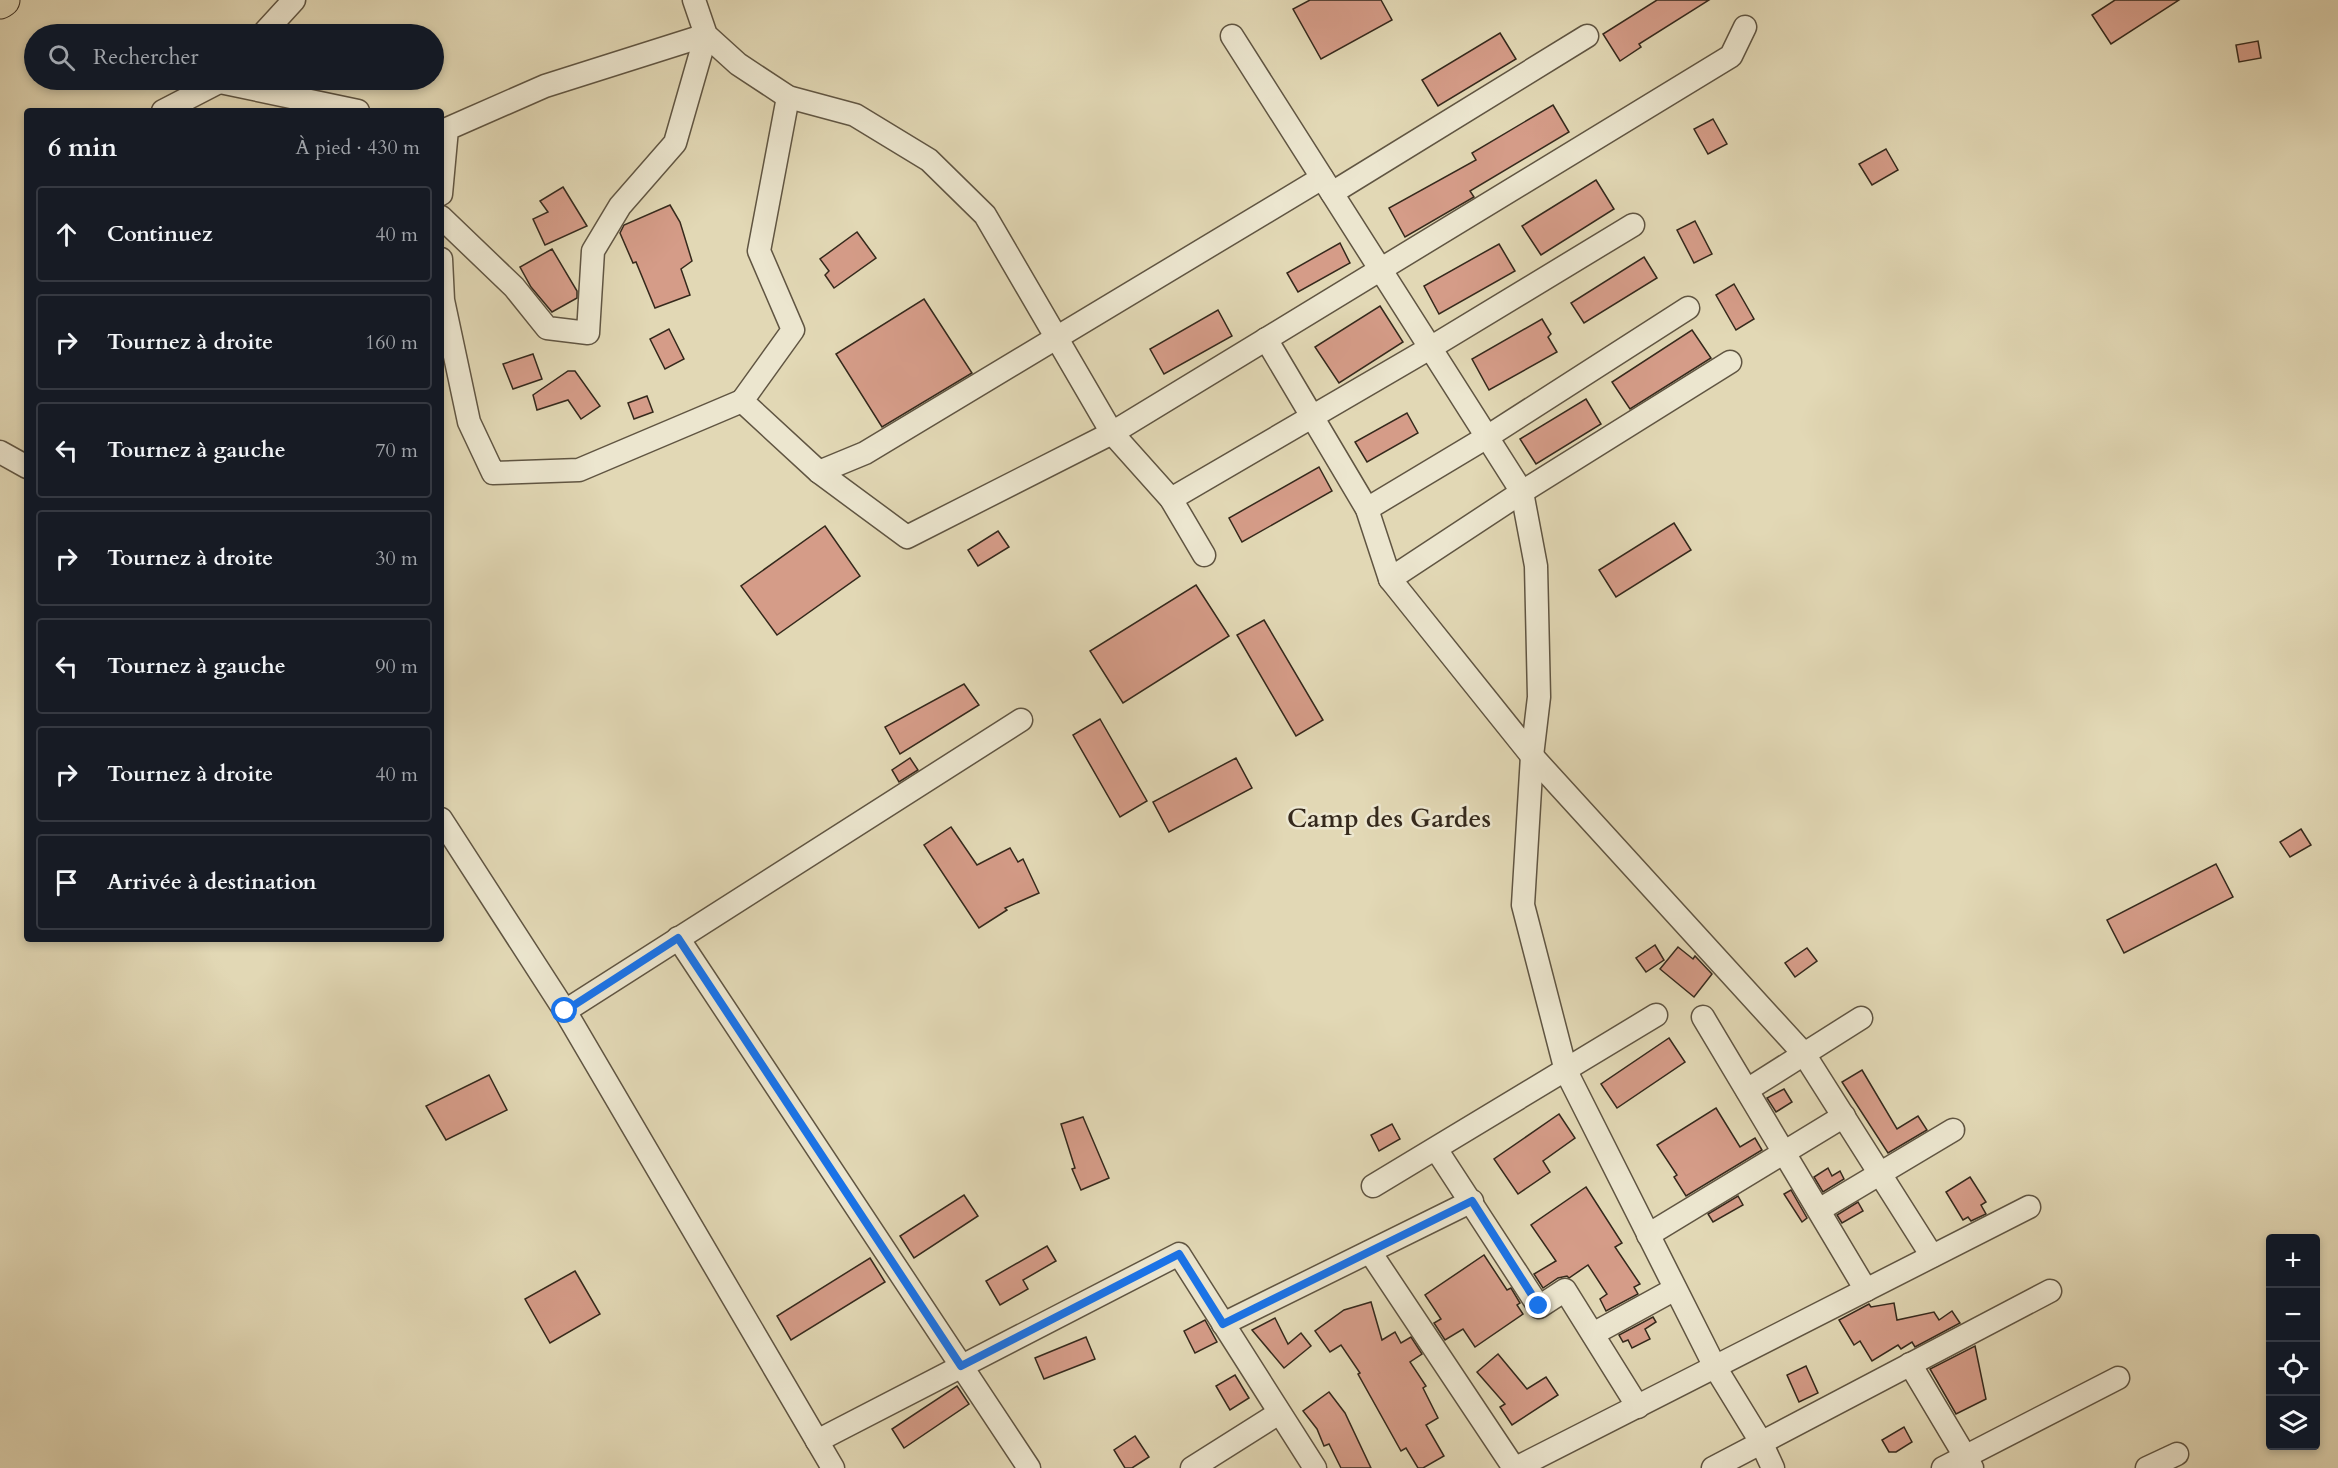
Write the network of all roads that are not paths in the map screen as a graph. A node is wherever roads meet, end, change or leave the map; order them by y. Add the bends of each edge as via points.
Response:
1 (294, 0) edge
2 (694, 0) edge
3 (272, 24) edge
4 (1745, 27) dead end
5 (706, 35) junction
6 (1232, 36) dead end
7 (1587, 36) dead end
8 (204, 90) edge
9 (263, 90) edge
10 (788, 98) junction
11 (169, 108) edge
12 (344, 108) edge
13 (444, 129) edge
14 (1327, 185) junction
15 (444, 220) edge
16 (1633, 225) dead end
17 (1381, 270) junction
18 (444, 305) edge
19 (1688, 308) dead end
20 (1058, 337) junction
21 (1266, 339) junction
22 (1430, 348) junction
23 (1730, 362) dead end
24 (742, 401) junction
25 (1312, 416) junction
26 (1112, 433) junction
27 (1487, 437) junction
28 (0, 452) edge
29 (24, 465) edge
30 (819, 472) junction
31 (1522, 492) junction
32 (1171, 499) junction
33 (1367, 509) junction
34 (1204, 555) dead end
35 (1390, 579) junction
36 (1021, 720) dead end
37 (1532, 756) junction
38 (444, 824) edge
39 (678, 938) junction
40 (565, 1011) junction
41 (1656, 1015) dead end
42 (1703, 1017) dead end
43 (1861, 1018) dead end
44 (1804, 1054) junction
45 (1566, 1071) junction
46 (1747, 1090) junction
47 (1844, 1116) junction
48 (1953, 1130) dead end
49 (1436, 1149) junction
50 (1784, 1152) junction
51 (1880, 1173) junction
52 (1373, 1186) dead end
53 (1472, 1201) junction
54 (2030, 1207) dead end
55 (1819, 1210) junction
56 (1648, 1235) junction
57 (1370, 1252) junction
58 (1932, 1256) junction
59 (1675, 1289) junction
60 (1866, 1290) junction
61 (2050, 1291) dead end
62 (1223, 1324) junction
63 (1593, 1334) junction
64 (1910, 1364) junction
65 (961, 1366) junction
66 (1715, 1367) junction
67 (2118, 1378) dead end
68 (1638, 1407) junction
69 (1279, 1413) junction
70 (817, 1441) junction
71 (1761, 1442) junction
72 (2177, 1454) dead end
73 (1969, 1462) edge
74 (1201, 1466) edge
75 (833, 1468) edge
76 (1029, 1468) edge
77 (1315, 1468) edge
78 (1515, 1468) edge
79 (1713, 1468) edge
80 (1773, 1468) edge
81 (1942, 1468) edge
82 (2147, 1468) edge

1 - 3 street
2 - 5 street
4 - 17 street via 1731,56
5 - 10 street via 738,64
5 - 13 street via 545,86
5 - 15 street via 675,143 620,206 593,251 588,333 547,328 514,287
6 - 14 street
7 - 14 street
8 - 11 street
9 - 12 street
10 - 20 street via 855,115 928,160 985,215
10 - 24 street via 759,251 793,330
14 - 17 street
14 - 20 street
16 - 22 street
17 - 21 street
17 - 22 street
18 - 24 street via 469,422 493,473 579,470
19 - 27 street
20 - 26 street
20 - 30 street via 865,453
21 - 25 street
21 - 26 street
22 - 25 street
22 - 27 street
23 - 31 street
24 - 30 street
25 - 32 street
25 - 33 street
26 - 30 street via 907,537
26 - 32 street
27 - 31 street
27 - 33 street
28 - 29 street
31 - 35 street
31 - 37 street via 1536,566 1539,697
32 - 34 street
33 - 35 street
35 - 37 street
36 - 39 street
37 - 44 street
37 - 45 street via 1523,905
38 - 40 street
39 - 40 street
39 - 65 street
40 - 70 street
41 - 45 street
42 - 46 street
43 - 44 street
44 - 46 street
44 - 47 street
45 - 49 street
45 - 56 street
46 - 50 street
47 - 50 street
47 - 51 street
48 - 51 street
49 - 52 street
49 - 53 street
50 - 55 street
50 - 56 street
51 - 55 street
51 - 58 street
53 - 57 street
53 - 63 street via 1539,1306 1565,1290
54 - 58 street
55 - 60 street
56 - 59 street
57 - 62 street
57 - 78 street
58 - 60 street
59 - 63 street
59 - 66 street
60 - 66 street
61 - 64 street
62 - 65 street via 1179,1254
62 - 69 street
63 - 68 street
64 - 71 street
64 - 73 street
65 - 70 street
65 - 76 street
66 - 68 street
66 - 71 street
67 - 73 street
68 - 78 street
69 - 74 street
69 - 77 street
70 - 75 street
71 - 79 street
71 - 80 street
72 - 82 street
73 - 81 street

